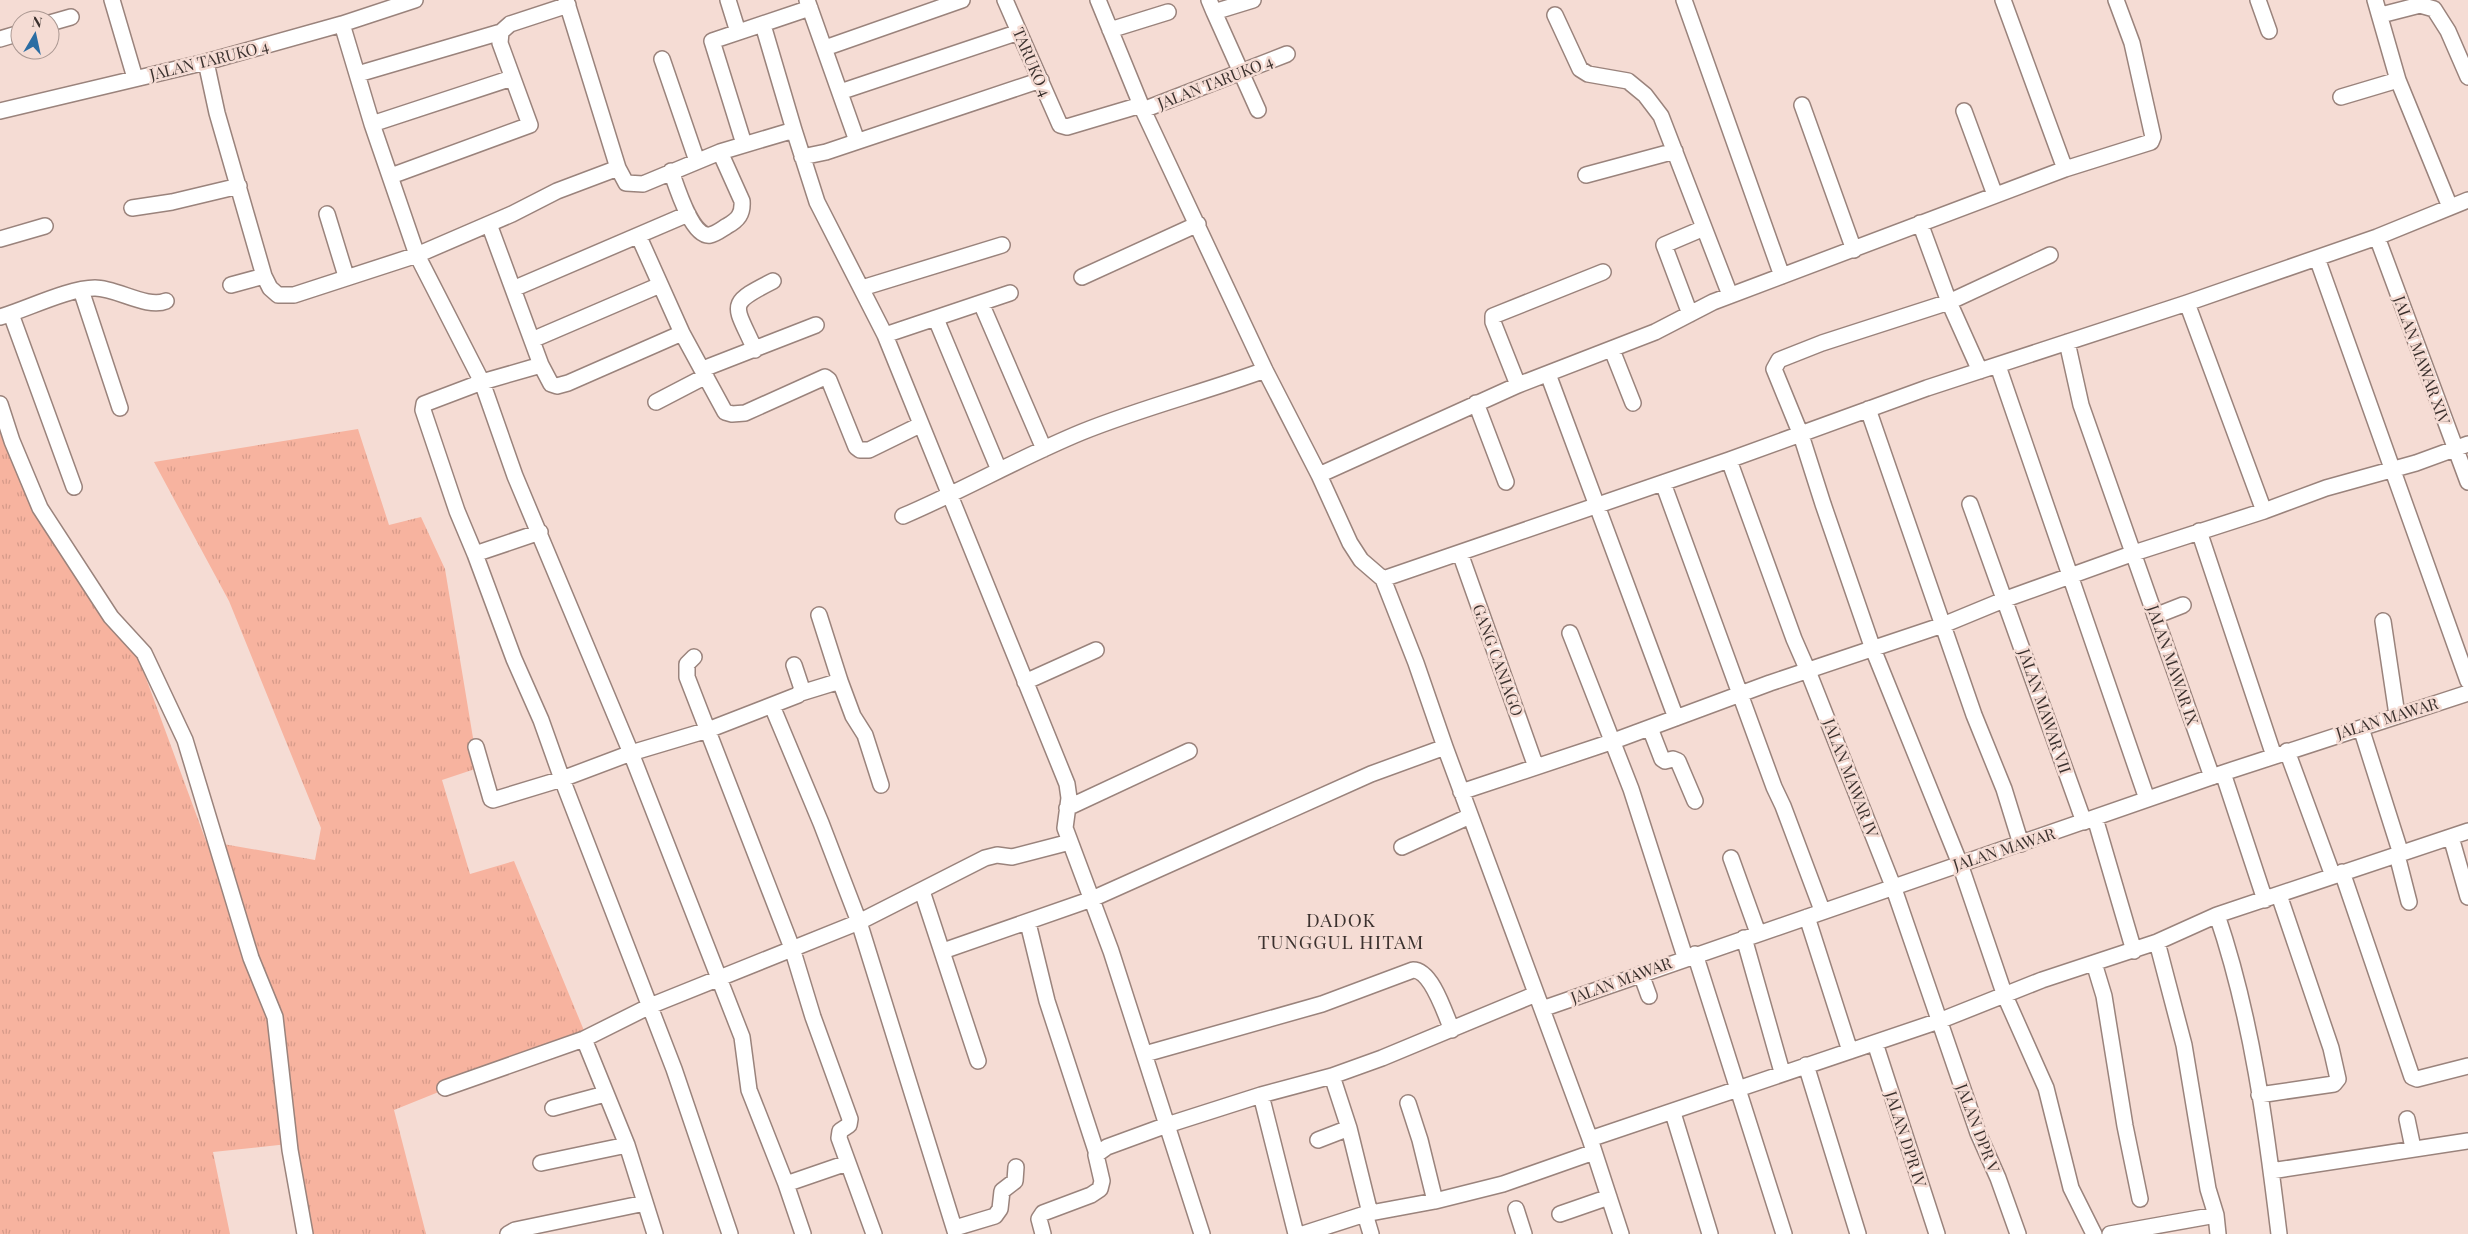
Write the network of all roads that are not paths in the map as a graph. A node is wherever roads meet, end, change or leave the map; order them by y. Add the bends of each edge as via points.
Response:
1 (112, 0) edge
2 (415, 0) edge
3 (728, 0) edge
4 (962, 0) edge
5 (1005, 0) edge
6 (1098, 0) edge
7 (1253, 0) edge
8 (1684, 0) edge
9 (2004, 0) edge
10 (2116, 0) edge
11 (2258, 0) edge
12 (2375, 0) edge
13 (808, 2) edge
14 (567, 3) edge
15 (1212, 6) edge
16 (1168, 12) dead end
17 (1555, 15) dead end
18 (2381, 15) junction
19 (71, 17) dead end
20 (60, 20) edge
21 (342, 24) junction
22 (763, 25) junction
23 (1110, 30) junction
24 (501, 32) junction
25 (738, 32) junction
26 (1019, 32) junction
27 (2269, 32) dead end
28 (825, 48) junction
29 (1287, 54) dead end
30 (662, 59) dead end
31 (206, 62) junction
32 (1239, 71) junction
33 (358, 74) junction
34 (2468, 77) edge
35 (135, 78) junction
36 (512, 78) junction
37 (1041, 80) junction
38 (2398, 80) junction
39 (840, 92) junction
40 (2341, 96) dead end
41 (1802, 105) dead end
42 (1142, 108) junction
43 (1258, 110) dead end
44 (0, 111) edge
45 (1964, 111) dead end
46 (372, 124) junction
47 (1058, 124) joint
48 (794, 130) junction
49 (857, 141) junction
50 (744, 144) junction
51 (1675, 151) junction
52 (720, 152) junction
53 (802, 157) junction
54 (697, 161) junction
55 (618, 168) junction
56 (2065, 169) junction
57 (671, 171) junction
58 (1586, 175) dead end
59 (391, 176) junction
60 (239, 186) junction
61 (1995, 195) junction
62 (2468, 200) edge
63 (2450, 207) junction
64 (132, 208) dead end
65 (327, 214) dead end
66 (688, 214) junction
67 (1920, 223) junction
68 (489, 224) junction
69 (1198, 224) junction
70 (45, 226) dead end
71 (1704, 228) junction
72 (639, 236) junction
73 (2377, 237) junction
74 (0, 238) edge
75 (1002, 245) dead end
76 (1854, 250) junction
77 (417, 255) junction
78 (2050, 255) dead end
79 (2317, 258) junction
80 (1604, 272) dead end
81 (264, 276) junction
82 (346, 276) junction
83 (1782, 276) junction
84 (1082, 277) dead end
85 (773, 280) dead end
86 (231, 285) dead end
87 (660, 285) junction
88 (862, 288) junction
89 (513, 289) junction
90 (81, 290) junction
91 (1010, 293) dead end
92 (1730, 295) junction
93 (166, 301) dead end
94 (1949, 302) junction
95 (2187, 303) junction
96 (981, 304) junction
97 (1690, 314) junction
98 (5, 315) edge
99 (936, 319) junction
100 (816, 325) dead end
101 (682, 333) junction
102 (885, 335) junction
103 (532, 340) junction
104 (2067, 342) junction
105 (755, 350) junction
106 (1612, 350) junction
107 (541, 365) junction
108 (1998, 366) junction
109 (1265, 370) junction
110 (704, 372) junction
111 (1980, 372) junction
112 (1548, 374) junction
113 (482, 382) junction
114 (1518, 385) junction
115 (656, 402) dead end
116 (1476, 403) junction
117 (1633, 403) dead end
118 (0, 404) edge
119 (120, 408) dead end
120 (1868, 409) junction
121 (920, 425) junction
122 (1801, 435) junction
123 (2462, 446) edge
124 (1044, 449) junction
125 (1728, 460) junction
126 (999, 470) junction
127 (2391, 470) junction
128 (1319, 475) junction
129 (1506, 482) dead end
130 (2468, 482) edge
131 (1663, 483) junction
132 (74, 487) dead end
133 (952, 495) junction
134 (1970, 504) dead end
135 (1596, 506) junction
136 (2264, 511) junction
137 (903, 516) dead end
138 (2199, 531) junction
139 (540, 532) junction
140 (1460, 553) junction
141 (2134, 553) junction
142 (475, 554) junction
143 (2069, 577) junction
144 (1383, 579) junction
145 (2006, 599) junction
146 (2183, 605) dead end
147 (819, 615) dead end
148 (2155, 616) junction
149 (2383, 620) dead end
150 (1942, 625) junction
151 (1570, 632) dead end
152 (1873, 649) junction
153 (1096, 650) dead end
154 (694, 657) dead end
155 (794, 665) dead end
156 (1808, 671) junction
157 (840, 681) junction
158 (2468, 681) edge
159 (1025, 682) junction
160 (801, 693) junction
161 (2468, 693) edge
162 (1741, 694) junction
163 (772, 706) junction
164 (2397, 715) junction
165 (1676, 718) junction
166 (1650, 728) junction
167 (2360, 728) junction
168 (708, 730) junction
169 (1611, 742) junction
170 (476, 747) dead end
171 (1444, 747) junction
172 (1189, 751) dead end
173 (630, 753) junction
174 (2281, 754) junction
175 (1536, 767) junction
176 (2217, 775) junction
177 (562, 779) junction
178 (881, 785) dead end
179 (1461, 792) junction
180 (2147, 799) junction
181 (1695, 800) dead end
182 (1067, 808) junction
183 (1470, 816) junction
184 (2090, 820) junction
185 (2468, 831) edge
186 (2450, 837) junction
187 (1070, 842) junction
188 (2021, 844) junction
189 (1402, 847) dead end
190 (2399, 854) junction
191 (1731, 858) dead end
192 (1960, 864) junction
193 (2338, 874) junction
194 (1893, 886) junction
195 (922, 891) junction
196 (2468, 897) edge
197 (2272, 898) junction
198 (1092, 899) junction
199 (2409, 902) dead end
200 (1822, 910) junction
201 (2217, 915) junction
202 (1807, 917) junction
203 (859, 922) junction
204 (1028, 923) junction
205 (1751, 936) junction
206 (2157, 942) junction
207 (792, 948) junction
208 (943, 951) junction
209 (2134, 951) junction
210 (1690, 956) junction
211 (2094, 963) junction
212 (1640, 974) junction
213 (721, 978) junction
214 (1536, 994) junction
215 (1649, 996) dead end
216 (2005, 996) junction
217 (650, 1006) junction
218 (1542, 1008) junction
219 (1939, 1021) junction
220 (1452, 1030) junction
221 (584, 1039) junction
222 (1875, 1043) junction
223 (1850, 1051) junction
224 (1145, 1054) junction
225 (978, 1061) dead end
226 (1806, 1065) junction
227 (2468, 1066) edge
228 (1782, 1072) junction
229 (1332, 1076) junction
230 (445, 1088) dead end
231 (1738, 1088) junction
232 (605, 1094) junction
233 (1261, 1095) junction
234 (2259, 1095) junction
235 (1408, 1103) dead end
236 (553, 1108) dead end
237 (1673, 1113) junction
238 (2407, 1119) dead end
239 (1167, 1125) junction
240 (1349, 1128) junction
241 (1318, 1140) dead end
242 (2468, 1141) edge
243 (627, 1145) junction
244 (1592, 1146) junction
245 (2413, 1148) junction
246 (1097, 1154) junction
247 (541, 1163) dead end
248 (847, 1163) junction
249 (1016, 1167) dead end
250 (2271, 1171) junction
251 (786, 1184) junction
252 (1609, 1197) junction
253 (2140, 1199) dead end
254 (1435, 1201) junction
255 (645, 1203) junction
256 (1516, 1209) dead end
257 (1368, 1214) junction
258 (1560, 1214) dead end
259 (2216, 1215) junction
260 (955, 1231) edge
261 (305, 1234) edge
262 (508, 1234) edge
263 (655, 1234) edge
264 (730, 1234) edge
265 (803, 1234) edge
266 (874, 1234) edge
267 (1043, 1234) edge
268 (1202, 1234) edge
269 (1296, 1234) edge
270 (1303, 1234) edge
271 (1371, 1234) edge
272 (1524, 1234) edge
273 (1621, 1234) edge
274 (1710, 1234) edge
275 (1784, 1234) edge
276 (1858, 1234) edge
277 (1937, 1234) edge
278 (2018, 1234) edge
279 (2094, 1234) edge
280 (2110, 1234) edge
281 (2218, 1234) edge
282 (2279, 1234) edge

1 - 35 street
2 - 21 street, JALAN TARUKO 4
3 - 25 street
4 - 28 street
5 - 26 street, TARUKO 4
6 - 23 street
7 - 15 street
8 - 83 street
9 - 56 street
10 - 56 street via 2132,43 2152,141
11 - 27 street
12 - 18 street
13 - 22 street
13 - 28 street
14 - 24 street via 510,24
14 - 55 street
15 - 32 street
16 - 23 street
17 - 51 street via 1580,69 1588,74 1622,79 1637,88 1661,116
18 - 34 street via 2420,5 2434,9 2448,31
18 - 38 street
19 - 20 street
21 - 31 street, JALAN TARUKO 4
21 - 33 street
22 - 25 street
22 - 48 street
23 - 42 street
24 - 33 street
24 - 36 street via 500,43
25 - 50 street via 712,41
26 - 37 street, TARUKO 4
26 - 39 street
28 - 39 street
29 - 32 street, JALAN TARUKO 4
30 - 54 street
31 - 35 street, JALAN TARUKO 4
31 - 60 street
32 - 42 street, JALAN TARUKO 4
32 - 43 street
33 - 46 street
35 - 44 street, JALAN TARUKO 4
36 - 46 street
36 - 59 street via 530,125
37 - 47 street, TARUKO 4
37 - 49 street
38 - 40 street
38 - 63 street
39 - 49 street
41 - 76 street
42 - 47 street, JALAN TARUKO 4 via 1067,127
42 - 69 street
45 - 61 street
46 - 59 street
48 - 50 street
48 - 53 street
49 - 53 street
50 - 52 street
51 - 58 street
51 - 71 street
52 - 54 street
52 - 66 street via 742,201 742,213 736,221 710,235 702,234 694,227
53 - 88 street via 817,202
54 - 57 street
55 - 57 street via 624,181 631,185 643,184
55 - 68 street via 557,191
56 - 61 street
57 - 66 street
59 - 77 street
60 - 64 street
60 - 81 street
61 - 67 street
62 - 63 street
63 - 73 street
65 - 82 street
66 - 72 street
67 - 76 street
67 - 94 street
68 - 77 street
68 - 89 street
69 - 84 street
69 - 109 street
70 - 74 street
71 - 92 street
71 - 97 street via 1664,245
72 - 87 street
72 - 89 street
73 - 79 street
73 - 123 street, JALAN MAWAR XIV
75 - 88 street
76 - 83 street
77 - 82 street
77 - 113 street
78 - 94 street
79 - 95 street
79 - 127 street
80 - 114 street via 1493,316
81 - 82 street via 273,292 282,296 294,295
81 - 86 street
83 - 92 street
85 - 105 street via 746,295 739,303 738,311
87 - 101 street
87 - 103 street
88 - 102 street
89 - 103 street
90 - 93 street via 108,289 153,304
90 - 98 street
90 - 119 street
91 - 96 street
92 - 97 street
94 - 111 street
94 - 122 street via 1779,360 1774,366 1775,372
95 - 104 street
95 - 136 street
96 - 99 street
96 - 124 street
97 - 106 street
98 - 132 street
99 - 102 street
99 - 126 street
100 - 105 street
101 - 107 street via 557,386 549,382
101 - 110 street
102 - 121 street
103 - 107 street
104 - 108 street
104 - 141 street, JALAN MAWAR IX via 2081,405
105 - 110 street
106 - 112 street
106 - 117 street
107 - 113 street
108 - 111 street
108 - 143 street
109 - 124 street via 1103,424
109 - 128 street
110 - 115 street
110 - 121 street via 722,410 736,414 745,413 822,377 827,378 856,447 864,451
111 - 120 street
112 - 114 street
112 - 135 street
113 - 139 street via 515,476
113 - 142 street via 427,402 423,410
114 - 116 street
116 - 128 street
116 - 129 street
118 - 261 street via 40,508 111,617 144,654 185,740 249,950 275,1018 290,1150
120 - 122 street
120 - 150 street
121 - 133 street
122 - 125 street
122 - 152 street
123 - 127 street
123 - 130 street, JALAN MAWAR XIV
124 - 126 street
125 - 131 street
125 - 156 street, JALAN MAWAR IV
126 - 133 street
127 - 136 street via 2326,488
127 - 158 street
128 - 144 street via 1350,543 1361,560
131 - 135 street
131 - 162 street
133 - 137 street
133 - 159 street
134 - 145 street, JALAN MAWAR VII
135 - 140 street
135 - 165 street
136 - 138 street
138 - 141 street
138 - 174 street
139 - 142 street
139 - 173 street
140 - 144 street
140 - 175 street, GANG CANIAGO
141 - 143 street
141 - 148 street, JALAN MAWAR IX
142 - 177 street via 514,659 542,720
143 - 145 street
143 - 180 street
144 - 171 street
145 - 150 street
145 - 184 street, JALAN MAWAR VII
146 - 148 street
147 - 157 street
148 - 176 street, JALAN MAWAR IX
149 - 164 street
150 - 152 street
150 - 188 street via 2004,789
151 - 169 street
152 - 156 street
152 - 192 street
153 - 159 street
154 - 168 street via 687,664 686,673
155 - 160 street
156 - 162 street
156 - 194 street, JALAN MAWAR IV
157 - 160 street
157 - 178 street via 853,716 865,735
159 - 182 street via 1068,784
160 - 163 street
161 - 164 street, JALAN MAWAR
162 - 165 street
162 - 200 street
163 - 168 street
163 - 203 street
164 - 167 street, JALAN MAWAR
165 - 166 street
166 - 169 street
166 - 181 street via 1662,759 1677,759
167 - 174 street, JALAN MAWAR
167 - 190 street
168 - 173 street
168 - 207 street
169 - 175 street
169 - 210 street
170 - 177 street via 491,799 518,794
171 - 179 street
171 - 198 street via 1371,774
172 - 182 street
173 - 177 street
173 - 213 street
174 - 176 street, JALAN MAWAR
174 - 193 street
175 - 179 street
176 - 180 street, JALAN MAWAR
176 - 197 street, JALAN MAWAR IX
177 - 217 street
179 - 183 street
180 - 184 street, JALAN MAWAR
182 - 187 street via 1064,822
183 - 189 street
183 - 214 street
184 - 188 street, JALAN MAWAR
184 - 209 street, JALAN MAWAR VII
185 - 186 street
186 - 190 street
186 - 196 street
187 - 195 street via 1012,857 997,855 985,858
187 - 198 street
188 - 192 street, JALAN MAWAR
190 - 193 street
190 - 199 street
191 - 205 street
192 - 194 street, JALAN MAWAR
192 - 216 street
193 - 197 street
193 - 227 street via 2412,1078
194 - 200 street, JALAN MAWAR
194 - 219 street, JALAN MAWAR IV
195 - 203 street
195 - 208 street
197 - 201 street
197 - 234 street, JALAN MAWAR IX via 2332,1048 2338,1079 2334,1084
198 - 204 street
198 - 224 street
200 - 202 street, JALAN MAWAR
201 - 206 street
201 - 234 street via 2244,1009
202 - 205 street, JALAN MAWAR
202 - 223 street
203 - 207 street
203 - 260 street
204 - 208 street
204 - 246 street via 1047,1001
205 - 210 street, JALAN MAWAR
205 - 228 street
206 - 209 street
206 - 259 street via 2184,1045 2208,1189
207 - 213 street
207 - 248 street via 850,1119 839,1136
208 - 225 street
209 - 211 street
210 - 212 street, JALAN MAWAR
210 - 231 street
211 - 216 street
211 - 253 street via 2104,996
212 - 215 street
212 - 218 street, JALAN MAWAR
213 - 217 street
213 - 251 street via 742,1037 750,1090
214 - 218 street
214 - 220 street
216 - 219 street
216 - 279 street via 2046,1088 2071,1188
217 - 221 street
217 - 264 street
218 - 244 street
219 - 222 street
219 - 278 street, JALAN DPR V
220 - 224 street via 1429,980 1422,971 1413,970 1322,1004
220 - 229 street
221 - 230 street
221 - 232 street
222 - 223 street
222 - 277 street, JALAN DPR IV
223 - 226 street
224 - 239 street
226 - 228 street
226 - 276 street
228 - 231 street
229 - 233 street
229 - 240 street
231 - 237 street
231 - 275 street
232 - 236 street
232 - 243 street
233 - 239 street
233 - 269 street
234 - 250 street
235 - 254 street
237 - 244 street
237 - 274 street
238 - 245 street
239 - 246 street
239 - 268 street
240 - 241 street
240 - 257 street
242 - 245 street
243 - 247 street
243 - 255 street
244 - 252 street
244 - 254 street via 1503,1184
245 - 250 street
246 - 267 street via 1102,1181 1100,1189 1043,1213 1039,1219
248 - 251 street
248 - 266 street
249 - 260 street via 1015,1181 1002,1191 996,1216
250 - 282 street
251 - 265 street
252 - 258 street
252 - 273 street
254 - 257 street
255 - 262 street
255 - 263 street
256 - 272 street
257 - 270 street
257 - 271 street
259 - 280 street
259 - 281 street

